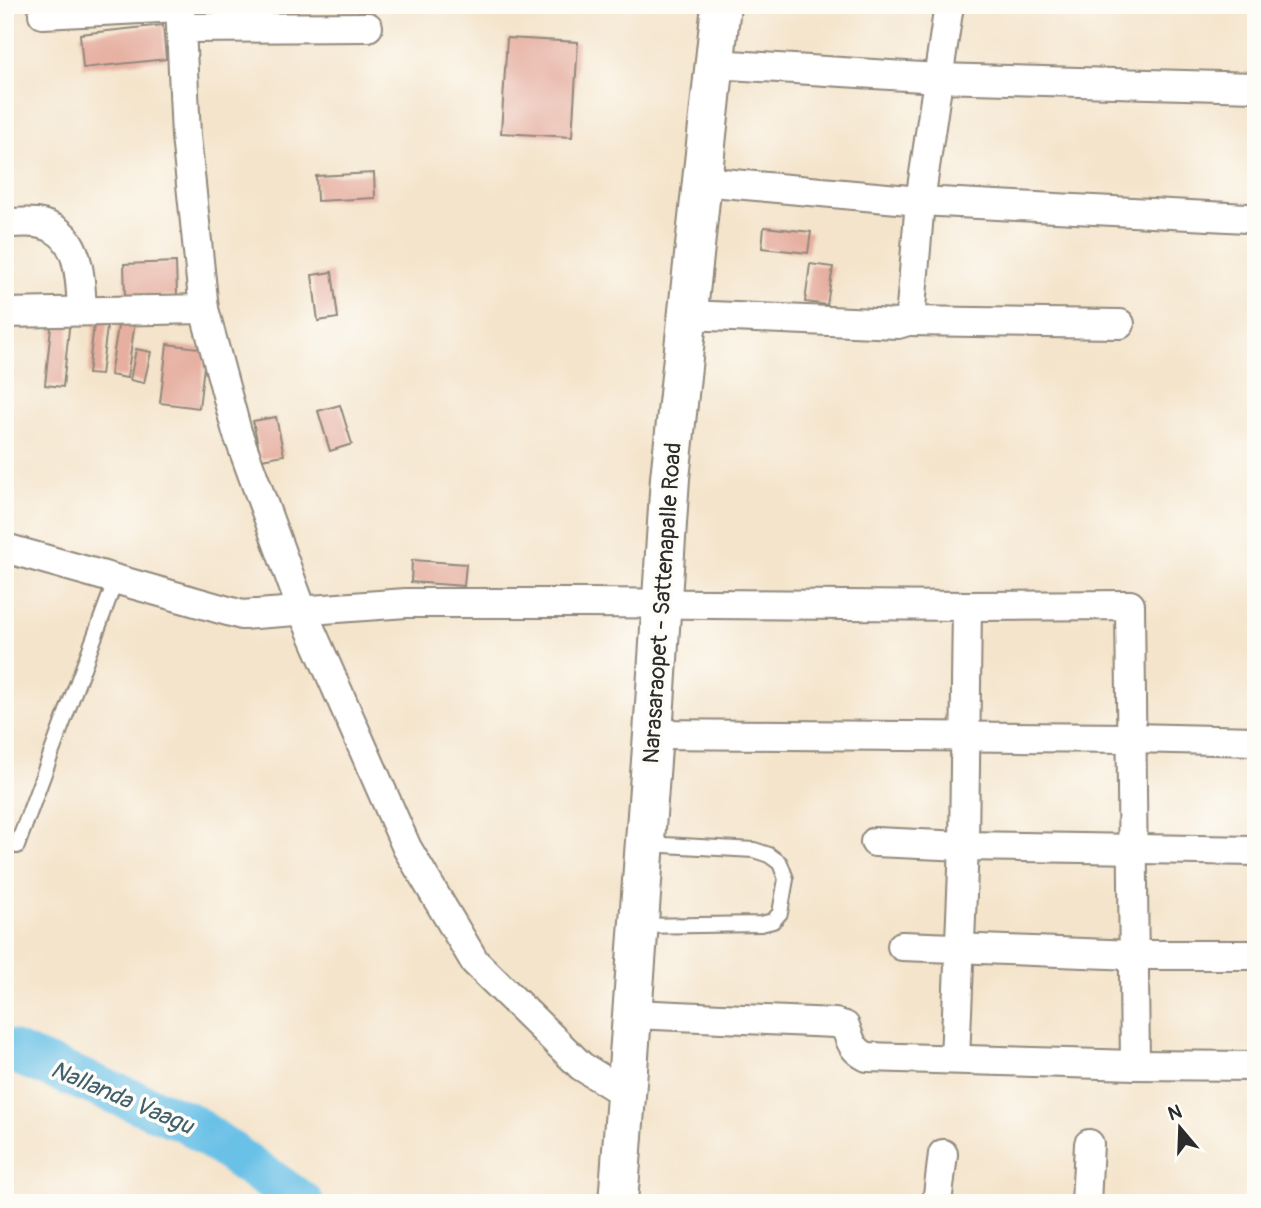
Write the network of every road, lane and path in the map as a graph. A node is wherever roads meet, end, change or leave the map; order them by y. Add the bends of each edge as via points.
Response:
1 (721, 5) edge
2 (949, 5) edge
3 (181, 13) edge
4 (43, 14) dead end
5 (368, 27) dead end
6 (714, 64) junction
7 (938, 78) junction
8 (1256, 87) edge
9 (701, 181) junction
10 (920, 201) junction
11 (1247, 218) dead end
12 (8, 223) dead end
13 (204, 309) junction
14 (82, 311) junction
15 (5, 313) edge
16 (687, 315) junction
17 (908, 321) junction
18 (1120, 324) dead end
19 (5, 548) edge
20 (116, 579) junction
21 (662, 604) junction
22 (967, 606) junction
23 (302, 610) junction
24 (653, 734) junction
25 (965, 737) junction
26 (1132, 738) junction
27 (1256, 741) edge
28 (875, 842) dead end
29 (645, 844) junction
30 (16, 846) dead end
31 (964, 846) junction
32 (1133, 849) junction
33 (1256, 851) edge
34 (639, 926) junction
35 (901, 946) dead end
36 (960, 948) junction
37 (1134, 954) junction
38 (1256, 955) edge
39 (633, 1014) junction
40 (955, 1059) junction
41 (1135, 1065) junction
42 (1256, 1066) edge
43 (626, 1094) junction
44 (1089, 1144) dead end
45 (943, 1154) dead end
46 (618, 1203) edge
47 (937, 1203) edge
48 (1086, 1203) edge

1 - 6 main road, Narasaraopet - Sattenapalle Road
2 - 7 street
3 - 4 street
3 - 5 street
3 - 13 street via 186,136
6 - 7 street
6 - 9 main road, Narasaraopet - Sattenapalle Road
7 - 8 street
7 - 10 street
9 - 10 street
9 - 16 main road, Narasaraopet - Sattenapalle Road
10 - 11 street
10 - 17 street
12 - 14 street via 38,223 62,233 79,265
13 - 14 street
13 - 23 street via 237,432
14 - 15 street
16 - 17 street
16 - 21 main road, Narasaraopet - Sattenapalle Road
17 - 18 street
19 - 20 street
20 - 23 street via 242,615
20 - 30 lane
21 - 22 street
21 - 23 street via 406,603
21 - 24 main road, Narasaraopet - Sattenapalle Road
22 - 25 street
22 - 26 street via 1130,605
23 - 43 street via 407,848 475,962 581,1066
24 - 25 street
24 - 29 main road, Narasaraopet - Sattenapalle Road
25 - 26 street
25 - 31 street
26 - 27 street
26 - 32 street
28 - 31 street
29 - 34 main road, Narasaraopet - Sattenapalle Road
29 - 34 lane via 754,850 780,863 786,879 780,913 773,921
31 - 32 street
31 - 36 street
32 - 33 street
32 - 37 street
34 - 39 main road, Narasaraopet - Sattenapalle Road
35 - 36 street
36 - 37 street
36 - 40 street
37 - 38 street
37 - 41 street
39 - 40 street via 835,1023 845,1026 853,1047 867,1057
39 - 43 main road, Narasaraopet - Sattenapalle Road
40 - 41 street
41 - 42 street
43 - 46 main road, Narasaraopet - Sattenapalle Road
44 - 48 street
45 - 47 street

